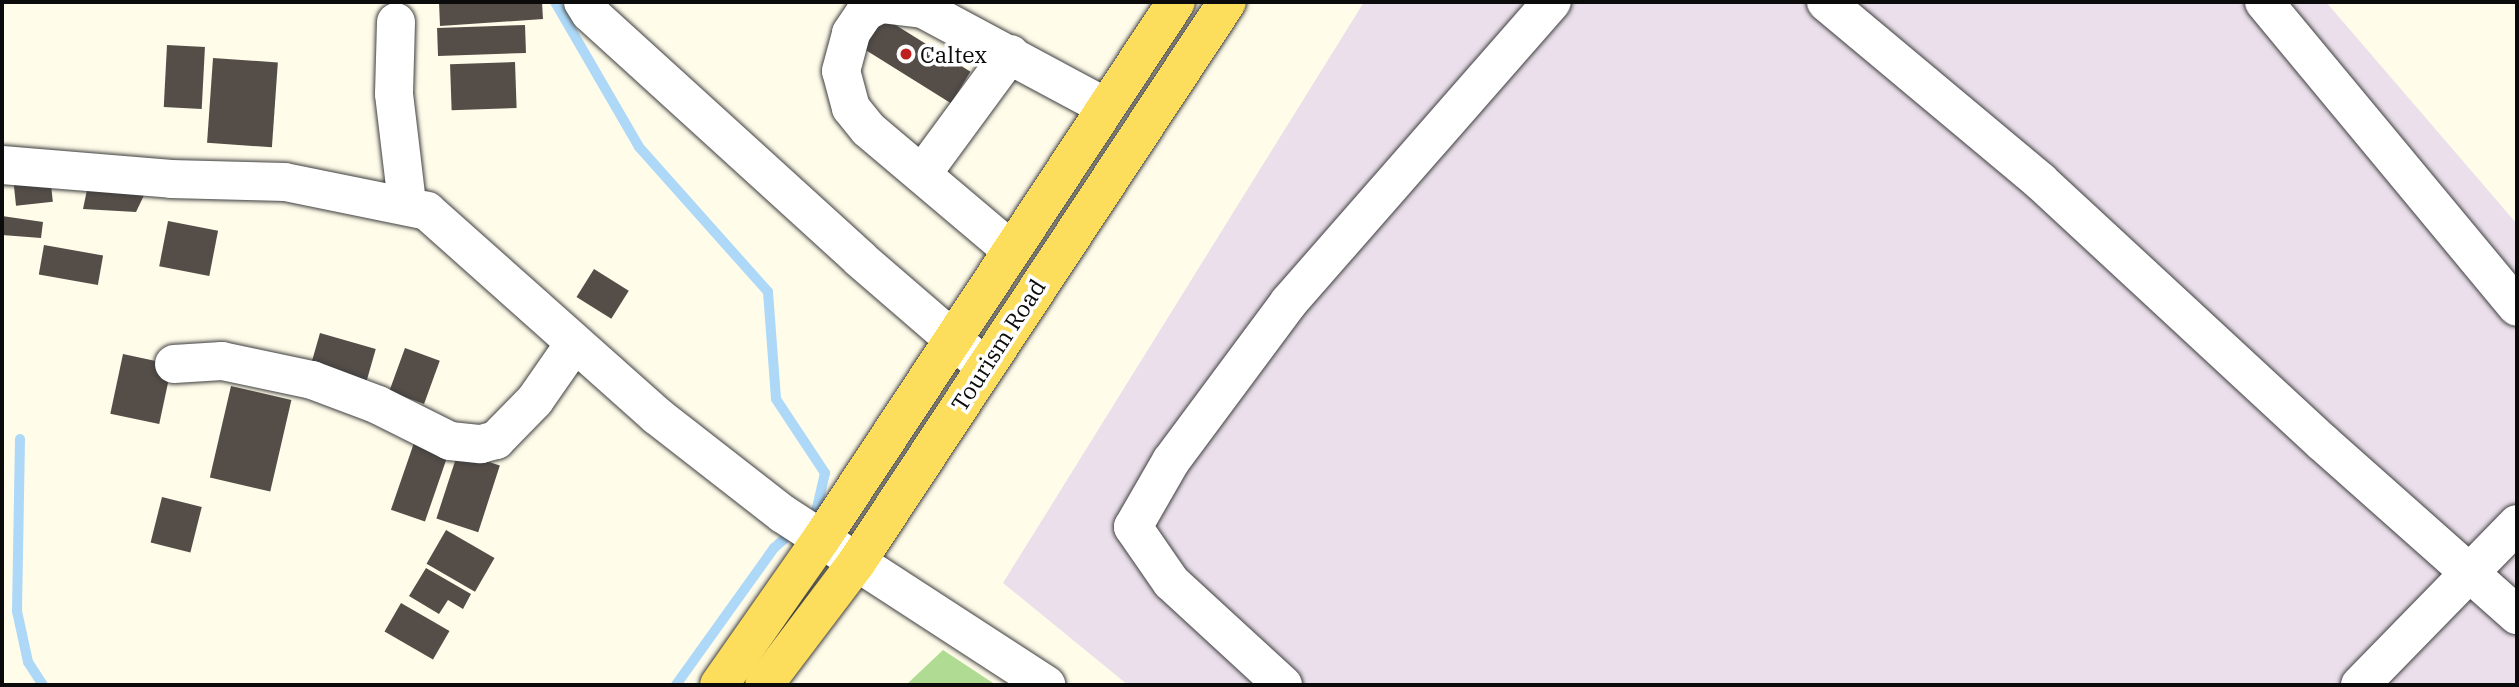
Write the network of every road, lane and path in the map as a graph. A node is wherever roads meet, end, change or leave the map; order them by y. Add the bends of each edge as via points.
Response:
1 (583, 2) edge
2 (1176, 2) edge
3 (1227, 2) edge
4 (1552, 2) edge
5 (1826, 2) edge
6 (2264, 2) edge
7 (396, 22) dead end
8 (1010, 54) junction
9 (1104, 106) junction
10 (2, 165) edge
11 (922, 174) junction
12 (407, 204) junction
13 (1011, 250) junction
14 (2517, 307) edge
15 (951, 340) junction
16 (574, 344) junction
17 (174, 364) dead end
18 (984, 366) junction
19 (2517, 524) edge
20 (806, 528) junction
21 (857, 562) junction
22 (2469, 570) junction
23 (2517, 615) edge
24 (719, 685) edge
25 (764, 685) edge
26 (1046, 685) edge
27 (1283, 685) edge
28 (2360, 685) edge

1 - 15 street
2 - 9 main road, Tourism Road
3 - 18 main road, Tourism Road
4 - 27 street via 1289,303 1171,461 1133,527 1171,582
5 - 22 street via 2040,181 2322,442
6 - 14 street
7 - 12 street via 394,94
8 - 9 street
8 - 11 street
8 - 11 street via 923,9 899,2 865,12 842,54 843,88 868,129
9 - 13 main road, Tourism Road
10 - 12 street via 171,179 285,182
11 - 13 street
12 - 16 street via 427,211 452,230
13 - 15 main road, Tourism Road
15 - 18 street
15 - 20 main road, Tourism Road
16 - 17 street via 535,400 496,440 481,444 450,441 378,405 312,380 222,361
16 - 20 street
18 - 21 main road, Tourism Road
19 - 22 street
20 - 21 street
20 - 24 main road, Tourism Road
21 - 25 main road, Tourism Road
21 - 26 street
22 - 23 street
22 - 28 street

